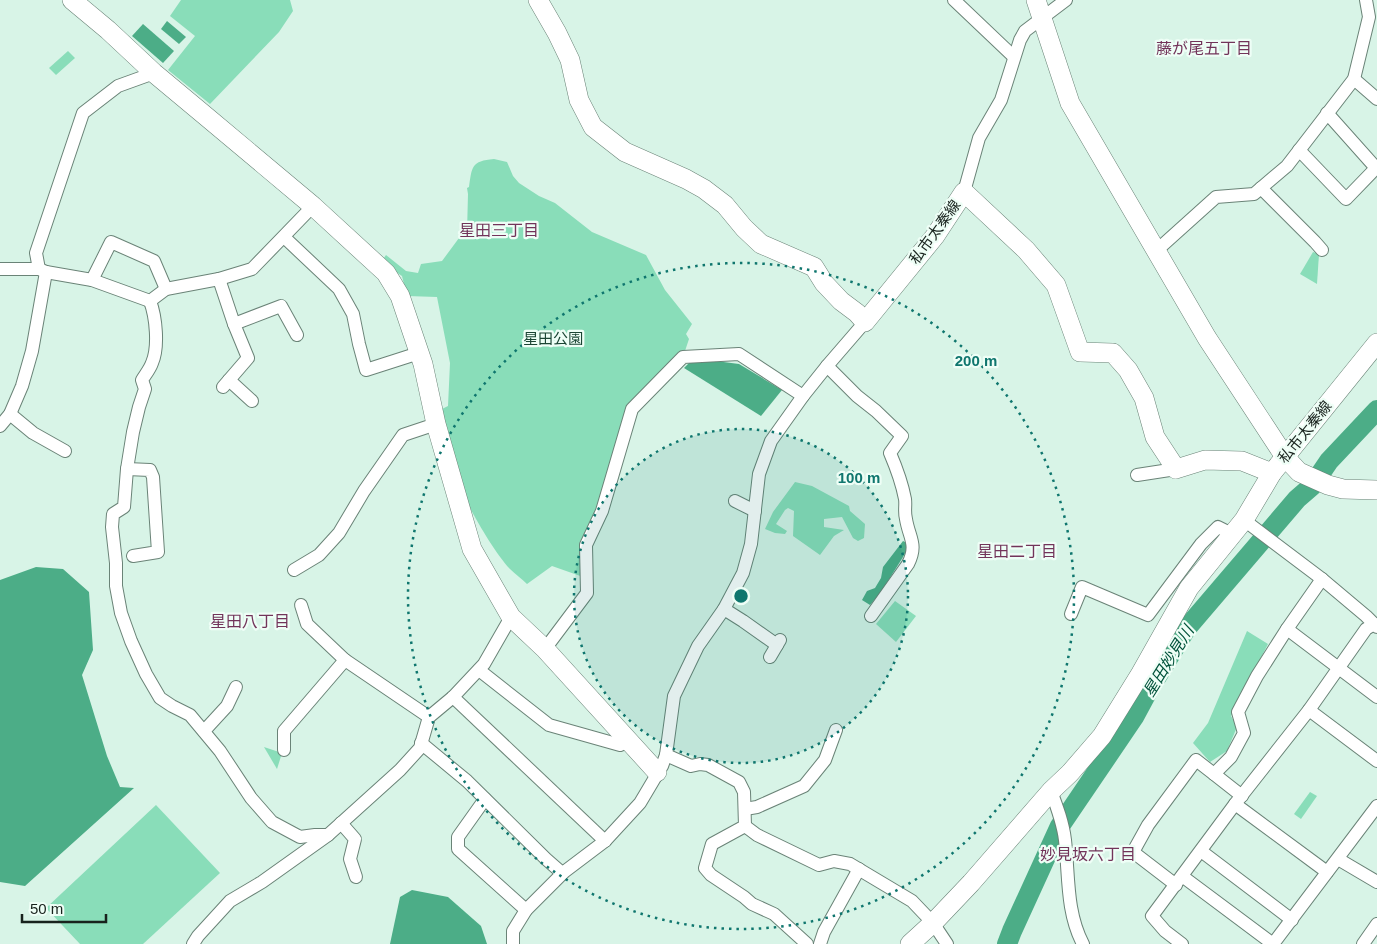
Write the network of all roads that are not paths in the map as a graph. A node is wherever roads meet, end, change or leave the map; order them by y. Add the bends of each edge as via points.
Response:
1 (72, 0) edge
2 (538, 0) edge
3 (954, 0) edge
4 (1036, 0) edge
5 (1066, 0) edge
6 (1366, 0) edge
7 (1042, 18) junction
8 (1014, 57) junction
9 (154, 73) junction
10 (1354, 79) junction
11 (1377, 99) edge
12 (1328, 114) junction
13 (1299, 150) junction
14 (1376, 167) edge
15 (1261, 188) junction
16 (964, 192) junction
17 (313, 206) junction
18 (284, 237) junction
19 (1322, 250) dead end
20 (1156, 251) junction
21 (0, 269) edge
22 (43, 270) junction
23 (219, 279) junction
24 (92, 280) junction
25 (166, 289) junction
26 (150, 301) junction
27 (865, 322) junction
28 (234, 324) junction
29 (298, 335) dead end
30 (1377, 343) edge
31 (419, 353) junction
32 (827, 366) junction
33 (802, 396) junction
34 (252, 401) dead end
35 (10, 414) junction
36 (436, 424) junction
37 (0, 426) edge
38 (65, 451) dead end
39 (1285, 457) junction
40 (126, 469) junction
41 (1176, 469) junction
42 (1272, 473) junction
43 (1137, 474) dead end
44 (1377, 490) edge
45 (735, 501) dead end
46 (755, 511) junction
47 (1244, 527) junction
48 (133, 556) dead end
49 (294, 570) dead end
50 (1322, 579) junction
51 (301, 605) dead end
52 (724, 609) junction
53 (1071, 614) dead end
54 (871, 616) dead end
55 (511, 617) junction
56 (1374, 619) edge
57 (1287, 629) junction
58 (545, 649) junction
59 (770, 657) dead end
60 (345, 660) junction
61 (1337, 668) junction
62 (479, 670) junction
63 (236, 687) dead end
64 (453, 697) junction
65 (1377, 697) edge
66 (1309, 710) junction
67 (429, 717) junction
68 (836, 730) dead end
69 (204, 731) junction
70 (630, 741) junction
71 (422, 742) junction
72 (284, 750) dead end
73 (1377, 761) edge
74 (662, 764) junction
75 (1214, 774) junction
76 (1050, 791) junction
77 (485, 799) junction
78 (1239, 800) junction
79 (745, 809) junction
80 (1375, 813) edge
81 (341, 823) junction
82 (745, 826) junction
83 (328, 835) junction
84 (605, 841) junction
85 (1201, 851) junction
86 (1338, 859) junction
87 (859, 869) junction
88 (1326, 872) junction
89 (562, 873) junction
90 (356, 877) dead end
91 (1179, 881) junction
92 (1377, 882) edge
93 (526, 910) junction
94 (1292, 920) junction
95 (933, 923) junction
96 (1377, 924) edge
97 (195, 943) edge
98 (513, 944) edge
99 (807, 944) edge
100 (820, 944) edge
101 (910, 944) edge
102 (947, 944) edge
103 (1083, 944) edge
104 (1182, 944) edge
105 (1273, 944) edge
106 (1362, 944) edge

1 - 9 street
2 - 27 street via 570,60 579,100 593,127 625,152 704,189 725,205 761,244 814,268 824,283
3 - 8 street
4 - 7 street
5 - 7 street
6 - 10 street via 1369,16
7 - 8 street via 1025,32
7 - 20 street via 1070,103
8 - 16 street via 1001,100 979,138
9 - 17 street
9 - 22 street via 118,86 83,113 36,253
10 - 11 street
10 - 12 street
12 - 13 street
12 - 14 street
13 - 14 street via 1346,199
13 - 15 street via 1287,166
15 - 19 street
15 - 20 street via 1254,194 1216,197
16 - 27 street, 私市太秦線 via 935,236
16 - 41 street, 私市太秦線 via 1026,250 1056,285 1080,352 1113,353 1128,370 1144,398 1155,437
17 - 18 street
17 - 31 street via 386,273 400,296
18 - 23 street via 252,269
18 - 31 street via 340,289 353,314 366,370
20 - 39 street via 1207,338
21 - 22 street
22 - 24 street
22 - 35 street via 32,351
23 - 25 street
23 - 28 street
24 - 25 street via 108,240 154,261
24 - 26 street
25 - 26 street
26 - 40 street via 154,310 156,342 153,363 142,380 145,390
27 - 32 street
28 - 29 street via 281,306
28 - 34 street via 252,364 226,383
30 - 39 street, 私市太秦線
31 - 36 street
32 - 33 street
32 - 54 street via 902,436 890,453 905,499 905,518 914,546 908,564
33 - 46 street via 771,441 759,474
33 - 58 street via 740,354 683,357 632,409 602,511 586,545 587,594
35 - 37 street
35 - 38 street via 33,433
36 - 49 street via 403,436 339,533 318,555
36 - 55 street via 472,549
39 - 42 street, 私市太秦線
39 - 44 street via 1299,472 1316,480 1343,489
40 - 48 street via 150,470 153,477 158,552
40 - 69 street via 124,507 113,514 112,527 121,613 146,674 160,698 190,715
41 - 42 street, 私市太秦線 via 1205,460 1242,461
41 - 43 street
42 - 47 street
45 - 46 street
46 - 52 street via 743,573
47 - 50 street via 1274,542
47 - 53 street via 1218,527 1201,544 1148,615 1082,587
47 - 76 street via 1189,588 1102,736
50 - 56 street
50 - 57 street
51 - 60 street via 307,624
52 - 59 street via 778,642
52 - 74 street via 698,646 674,696
55 - 58 street
55 - 62 street
56 - 61 street
57 - 61 street
57 - 75 street via 1238,712 1244,733 1232,757
58 - 70 street
60 - 67 street
60 - 72 street via 284,732
61 - 65 street
61 - 66 street
62 - 64 street
62 - 70 street via 549,725 620,745
63 - 69 street via 227,706
64 - 67 street
64 - 84 street
66 - 73 street
66 - 78 street
67 - 71 street
68 - 79 street via 825,760 804,786 757,808
69 - 83 street via 272,822 300,838
70 - 74 street
71 - 77 street
71 - 81 street via 400,770
74 - 79 street via 708,765 739,782 744,792
74 - 84 street via 640,803
75 - 78 street
75 - 91 street via 1196,760 1148,825 1133,852
76 - 95 street via 972,883
76 - 103 street via 1065,838 1069,897
77 - 89 street
77 - 93 street via 458,837 458,849
78 - 85 street
78 - 88 street
79 - 82 street
80 - 86 street
81 - 83 street
81 - 90 street via 355,838 350,859
82 - 87 street via 820,865 834,861
82 - 99 street via 712,844 706,868 752,904 774,914
83 - 97 street via 230,901
84 - 89 street
85 - 91 street
85 - 94 street
86 - 88 street
86 - 92 street
87 - 95 street via 912,901
87 - 100 street
88 - 94 street
89 - 93 street
91 - 104 street via 1152,916 1165,932
91 - 105 street
93 - 98 street via 513,931
94 - 105 street
95 - 101 street
95 - 102 street
96 - 106 street

